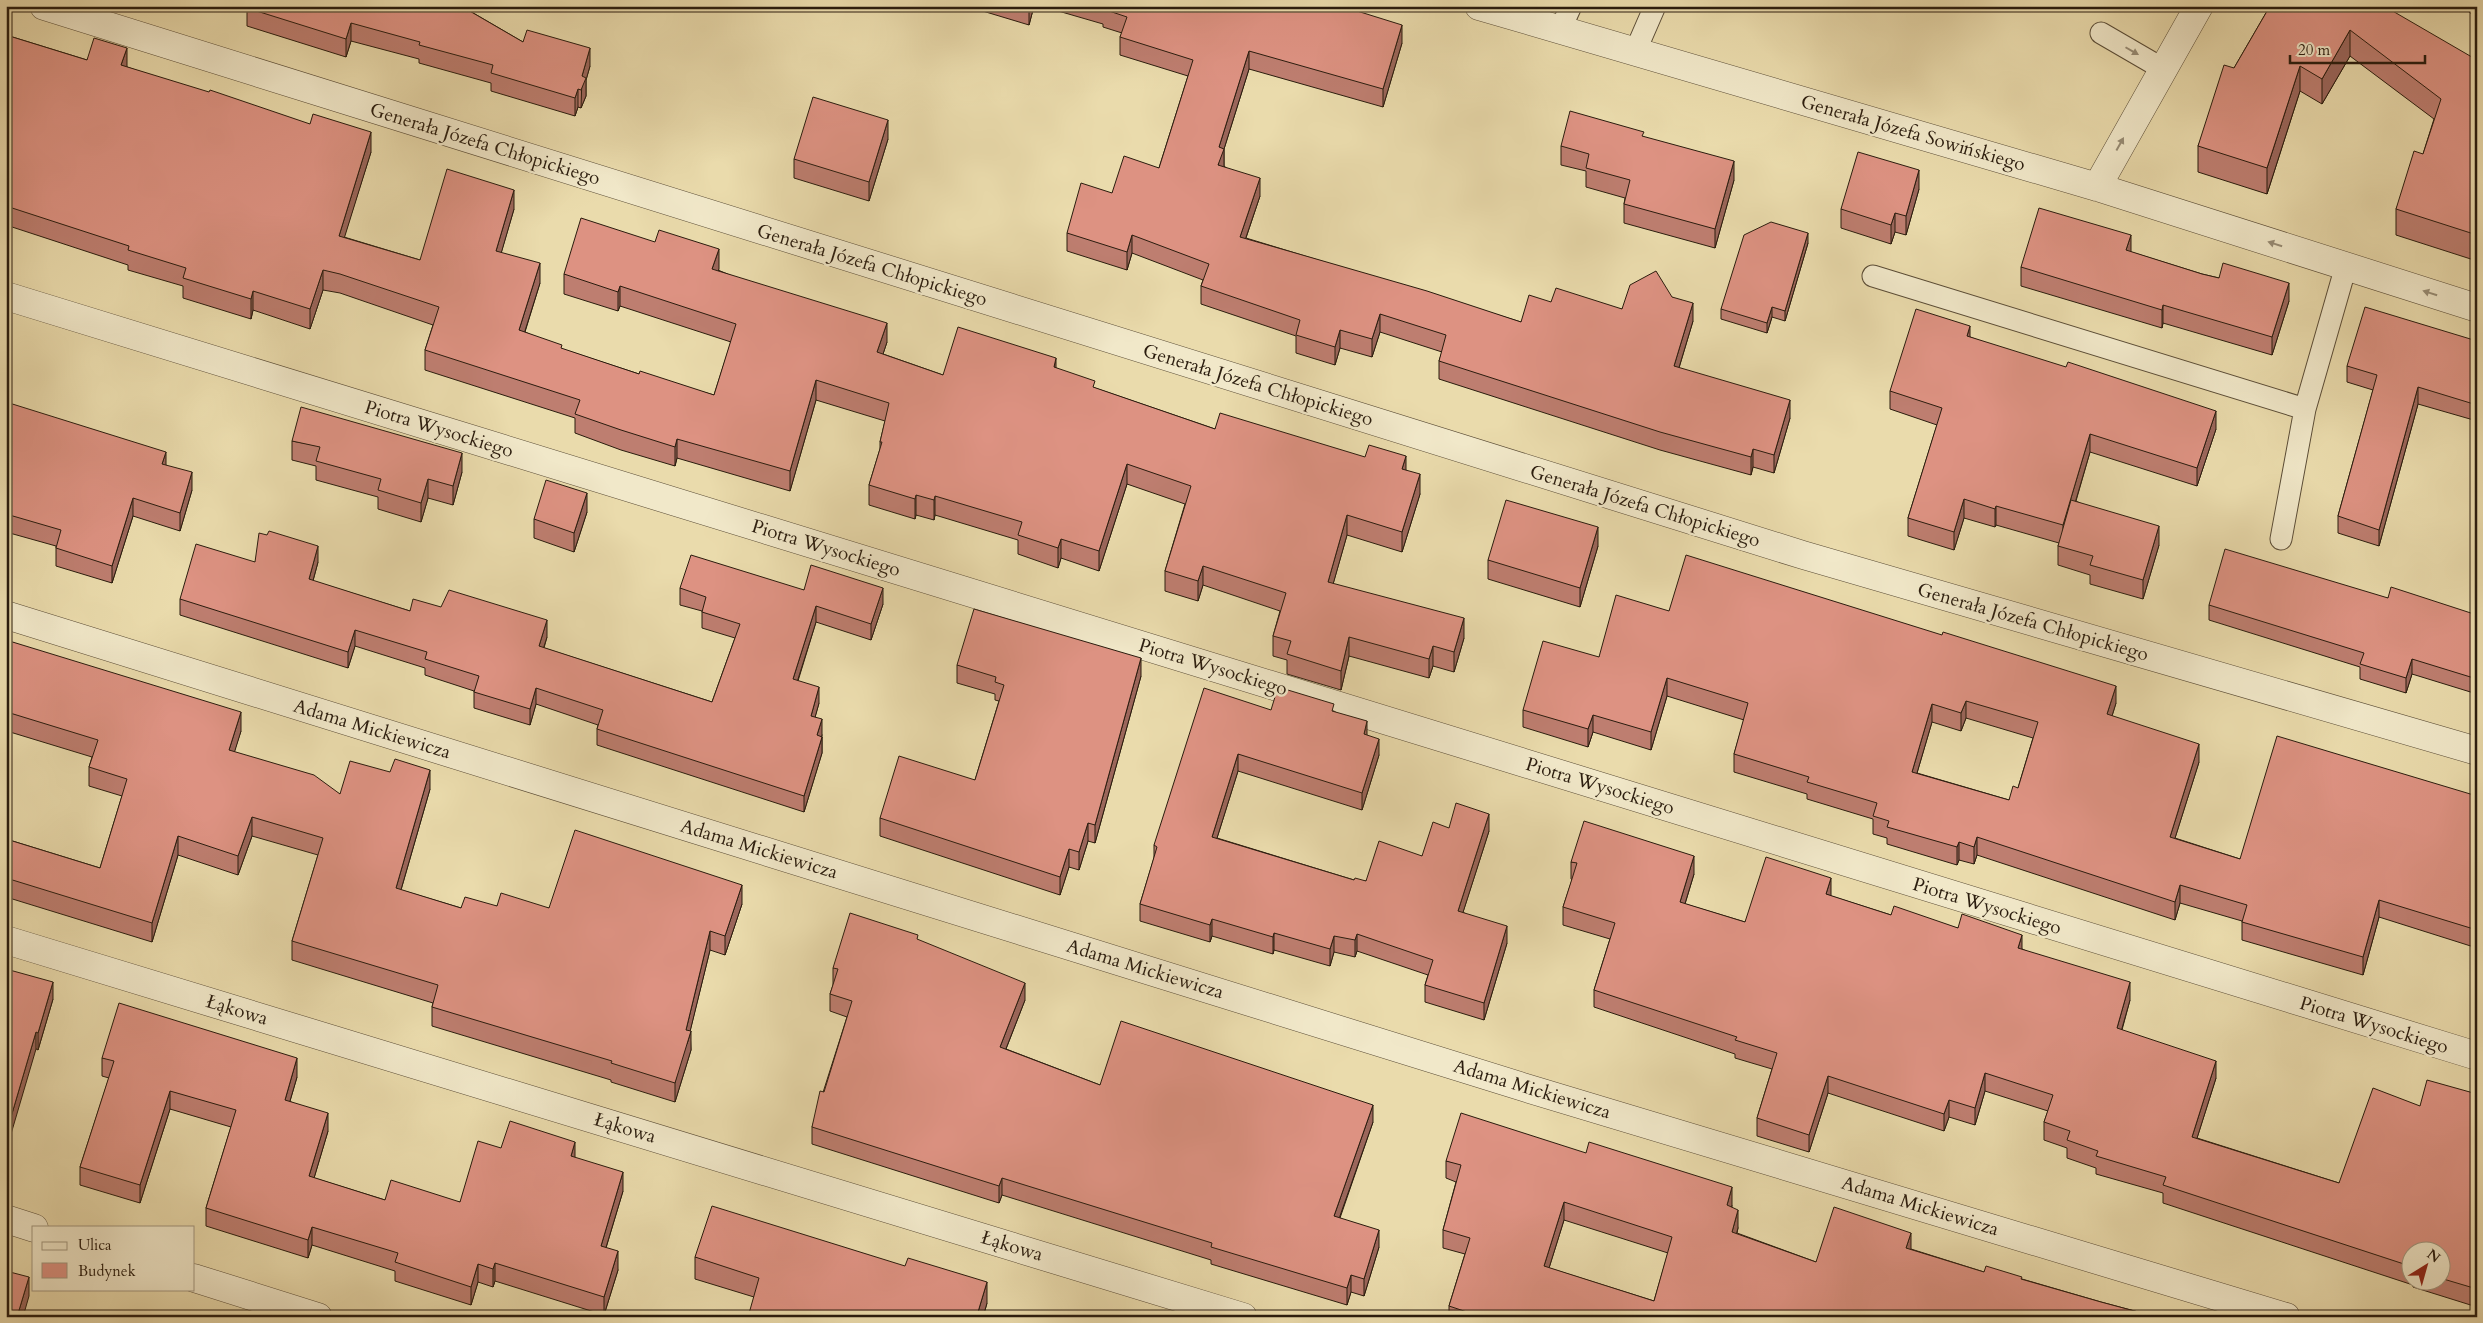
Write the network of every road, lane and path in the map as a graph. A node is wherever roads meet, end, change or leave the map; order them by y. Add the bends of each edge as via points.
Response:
1 (44, 6) edge
2 (1479, 6) edge
3 (1655, 6) edge
4 (2199, 6) edge
5 (1566, 18) edge
6 (2101, 33) dead end
7 (1635, 52) junction
8 (2163, 69) junction
9 (2097, 187) junction
10 (2346, 266) junction
11 (1873, 276) dead end
12 (6, 296) edge
13 (2477, 308) edge
14 (2305, 409) junction
15 (2281, 538) dead end
16 (6, 615) edge
17 (2477, 751) edge
18 (6, 940) edge
19 (2477, 1056) edge
20 (6, 1219) edge
21 (32, 1227) edge
22 (195, 1278) edge
23 (318, 1317) edge
24 (1243, 1317) edge
25 (2286, 1317) edge

1 - 17 street, Generała Józefa Chłopickiego via 1803,555
2 - 5 street, Generała Józefa Sowińskiego
3 - 7 lane
4 - 8 street
5 - 7 street, Generała Józefa Sowińskiego
6 -> 8 lane
7 - 9 street, Generała Józefa Sowińskiego
9 -> 8 street
10 -> 9 street, Generała Józefa Sowińskiego
13 -> 10 street, Generała Józefa Sowińskiego
10 - 14 lane
11 - 14 lane
12 - 19 street, Piotra Wysockiego
14 - 15 lane
16 - 25 street, Adama Mickiewicza via 1513,1084
18 - 24 street, Łąkowa
20 - 21 street
22 - 23 street

